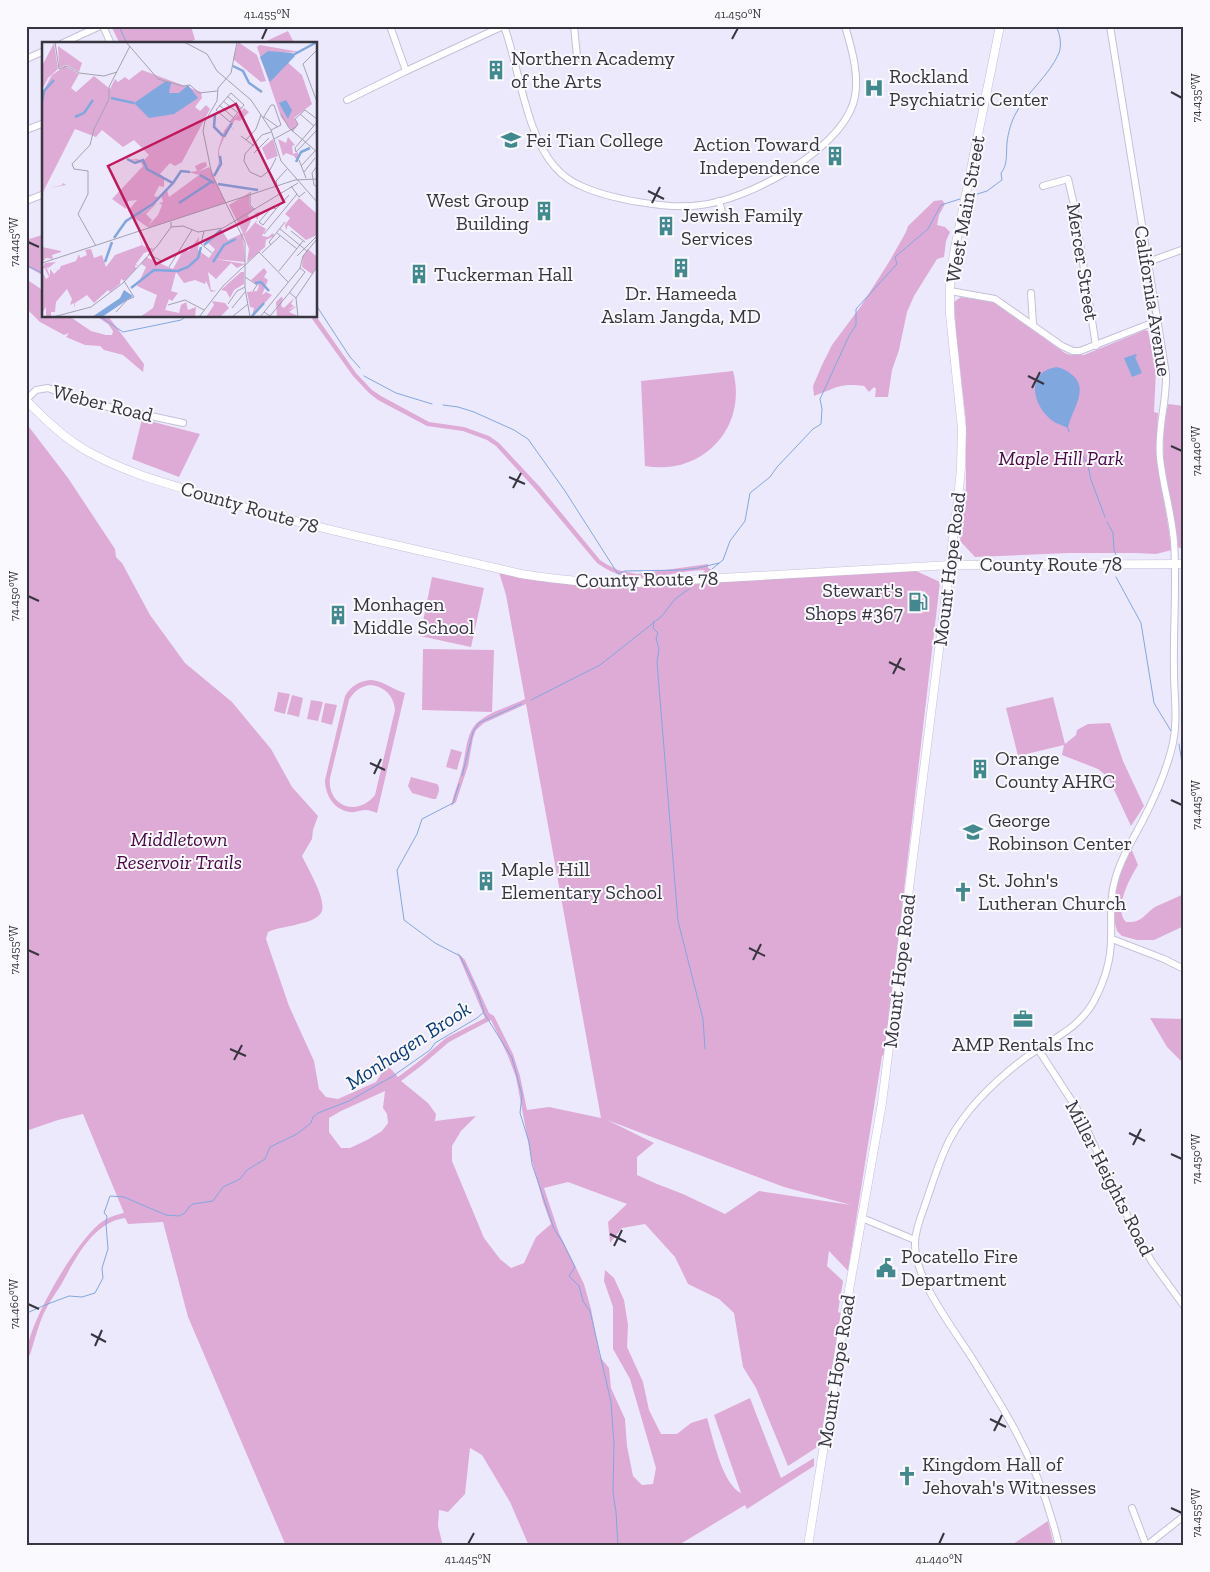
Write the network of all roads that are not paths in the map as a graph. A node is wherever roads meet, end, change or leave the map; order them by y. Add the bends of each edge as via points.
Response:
1 (102, 26) edge
2 (390, 26) edge
3 (503, 26) edge
4 (574, 26) edge
5 (845, 26) edge
6 (1000, 26) edge
7 (1110, 26) edge
8 (66, 42) edge
9 (110, 42) edge
10 (42, 52) edge
11 (577, 56) dead end
12 (26, 59) edge
13 (406, 70) junction
14 (347, 100) dead end
15 (42, 123) edge
16 (26, 130) edge
17 (1043, 186) dead end
18 (42, 195) edge
19 (26, 201) edge
20 (719, 201) junction
21 (724, 219) dead end
22 (1184, 249) edge
23 (1148, 262) junction
24 (950, 291) junction
25 (1031, 293) dead end
26 (1157, 321) junction
27 (1033, 324) junction
28 (1096, 346) junction
29 (958, 393) joint
30 (26, 400) edge
31 (183, 424) dead end
32 (1174, 564) junction
33 (1184, 564) edge
34 (950, 565) junction
35 (1112, 939) junction
36 (1184, 969) edge
37 (1038, 1049) junction
38 (862, 1218) junction
39 (915, 1240) junction
40 (1184, 1306) edge
41 (1132, 1508) dead end
42 (1184, 1516) edge
43 (1146, 1545) edge
44 (808, 1546) edge
45 (1059, 1546) edge

1 - 8 street
1 - 9 street
2 - 13 street
3 - 13 street
3 - 20 street via 533,126 547,156 562,174 587,188 635,200 688,206
4 - 11 street
5 - 20 street via 855,68 856,89 854,103 846,119 825,144 801,162 747,192
6 - 24 street, West Main Street via 954,252
7 - 23 street, California Avenue
10 - 12 street
13 - 14 street
15 - 16 street
17 - 28 street, Mercer Street via 1068,180
18 - 19 street
20 - 21 street
22 - 23 street
23 - 26 street, California Avenue
24 - 27 street via 995,299
24 - 29 street, West Main Street
25 - 27 street
26 - 28 street
26 - 32 street, California Avenue via 1166,381 1160,424 1160,455 1172,527
27 - 28 street via 1073,351
29 - 34 street, Mount Hope Road via 962,429 961,468
30 - 31 street, Weber Road via 36,390 48,388 86,402
30 - 34 street, County Route 78 via 61,433 85,450 144,476 304,524 554,580 634,583
32 - 33 street, County Route 78
32 - 34 street, County Route 78
32 - 35 street, California Avenue via 1174,735 1157,788 1114,880 1110,907
34 - 38 street, Mount Hope Road via 882,1103
35 - 36 street
35 - 37 street, California Avenue via 1106,972 1091,1006 1073,1027
37 - 39 street, California Avenue via 981,1097 951,1137
37 - 40 street, Miller Heights Road via 1077,1110 1145,1249
38 - 39 street
38 - 44 street, Mount Hope Road
39 - 45 street via 918,1264 932,1294 1006,1414 1030,1461 1046,1500
41 - 43 street
42 - 43 street

